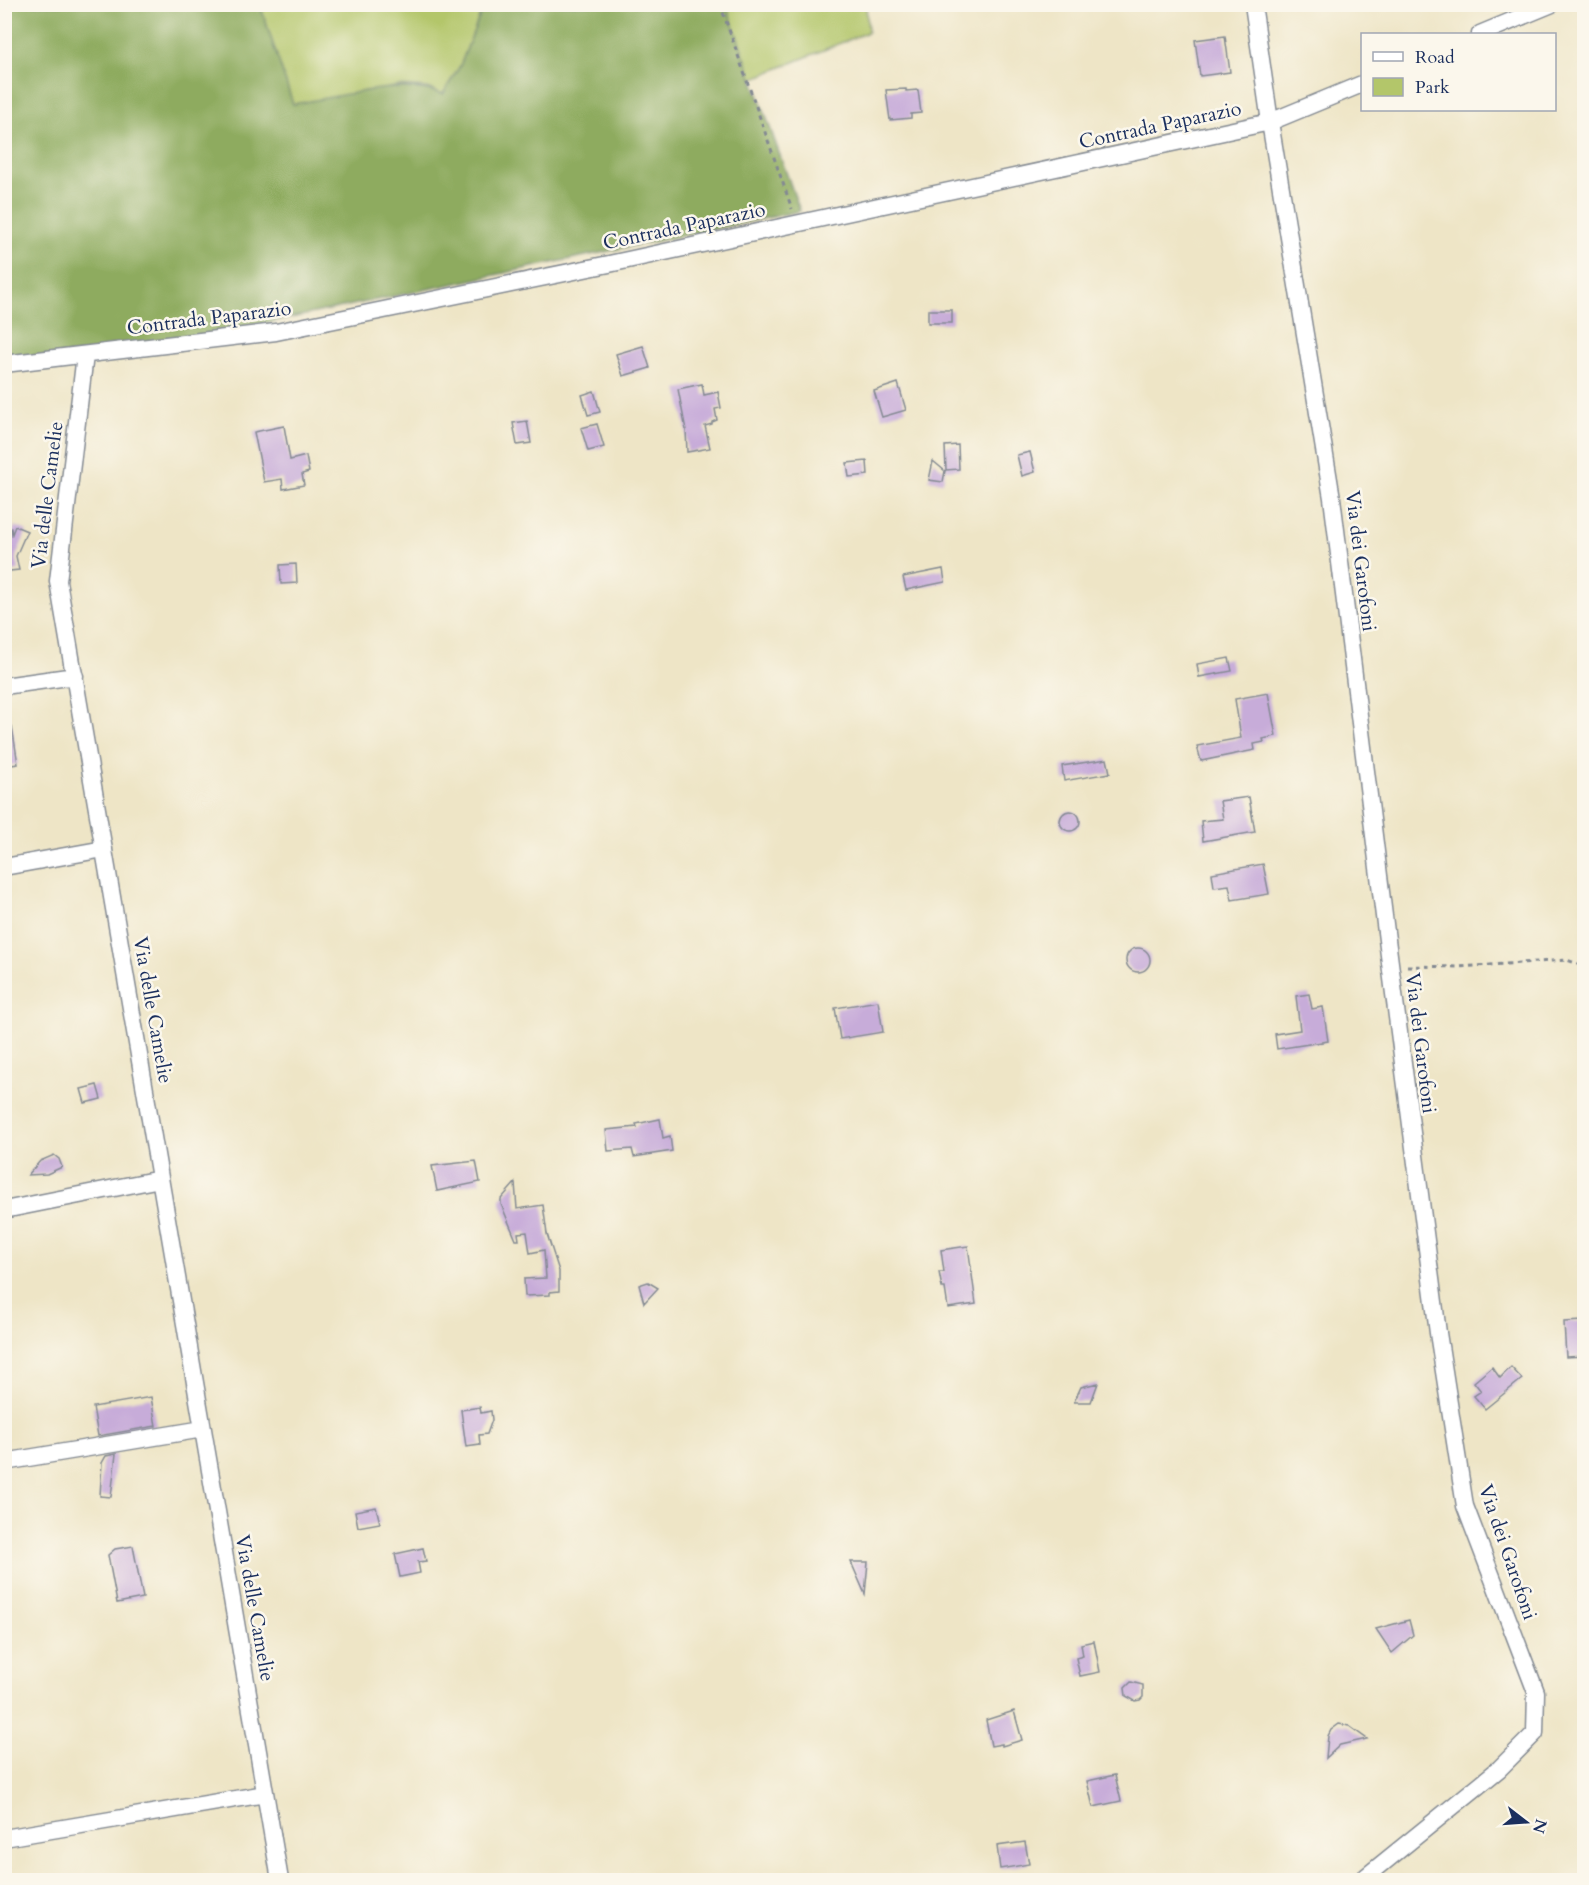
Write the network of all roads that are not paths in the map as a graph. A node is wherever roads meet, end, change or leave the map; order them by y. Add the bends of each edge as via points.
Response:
1 (1253, 4) edge
2 (1552, 4) edge
3 (1482, 33) edge
4 (1361, 84) edge
5 (1270, 123) junction
6 (85, 355) junction
7 (4, 364) edge
8 (75, 676) junction
9 (4, 686) edge
10 (104, 849) junction
11 (4, 867) edge
12 (160, 1179) junction
13 (4, 1209) edge
14 (203, 1429) junction
15 (4, 1462) edge
16 (265, 1794) junction
17 (4, 1838) edge
18 (280, 1881) edge
19 (1362, 1881) edge

1 - 5 street, Via dei Garofoni
2 - 3 street
4 - 5 street, Contrada Paparazio
5 - 6 street, Contrada Paparazio via 276,332
5 - 19 street, Via dei Garofoni via 1332,498 1438,1333 1465,1506 1536,1692 1535,1733 1499,1769
6 - 7 street, Contrada Paparazio
6 - 8 street, Via delle Camelie via 58,581
8 - 9 street
8 - 10 street, Via delle Camelie
10 - 11 street
10 - 12 street, Via delle Camelie
12 - 13 street
12 - 14 street, Via delle Camelie
14 - 15 street
14 - 16 street, Via delle Camelie
16 - 17 street
16 - 18 street, Via delle Camelie

